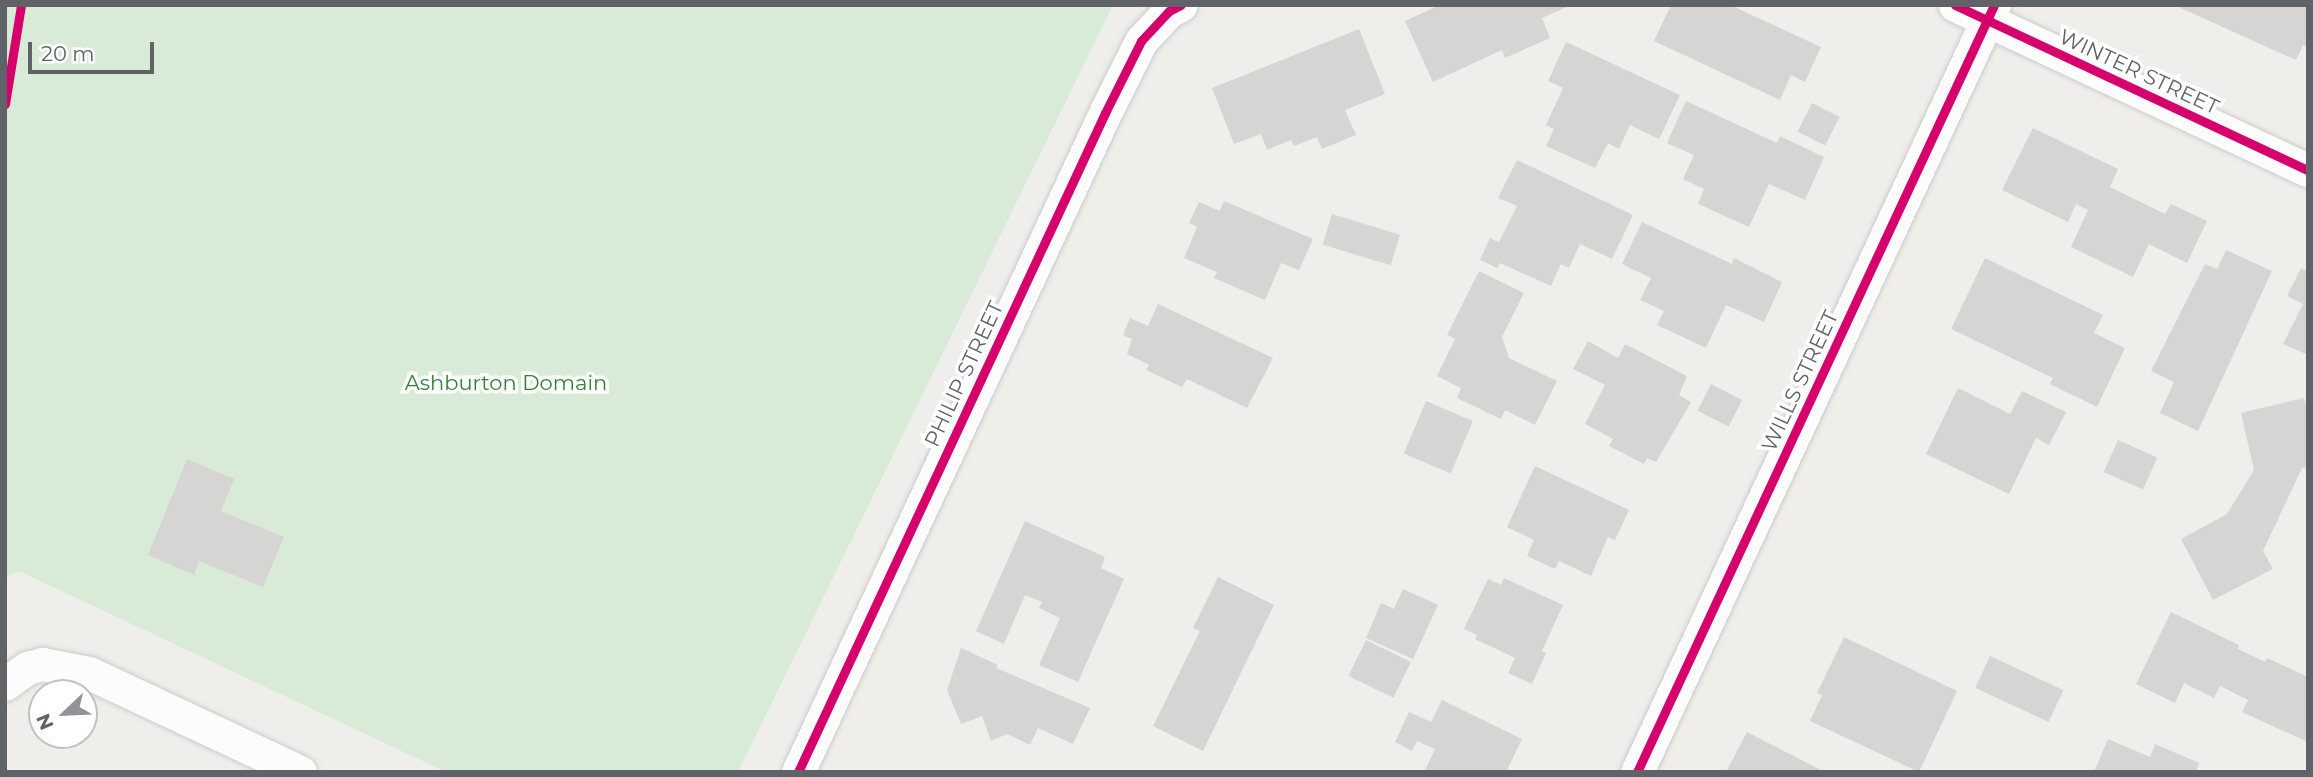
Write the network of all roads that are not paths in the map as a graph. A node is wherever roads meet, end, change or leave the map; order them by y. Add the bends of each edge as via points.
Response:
1 (1181, 5) edge
2 (1955, 5) edge
3 (1990, 13) edge
4 (2308, 170) edge
5 (5, 684) edge
6 (300, 772) edge
7 (799, 772) edge
8 (1637, 772) edge

1 - 7 street, PHILIP STREET via 1169,11 1141,41 1105,113
2 - 3 street, WINTER STREET
3 - 4 street, WINTER STREET
3 - 8 street, WILLS STREET
5 - 6 street via 27,668 42,664 89,673

